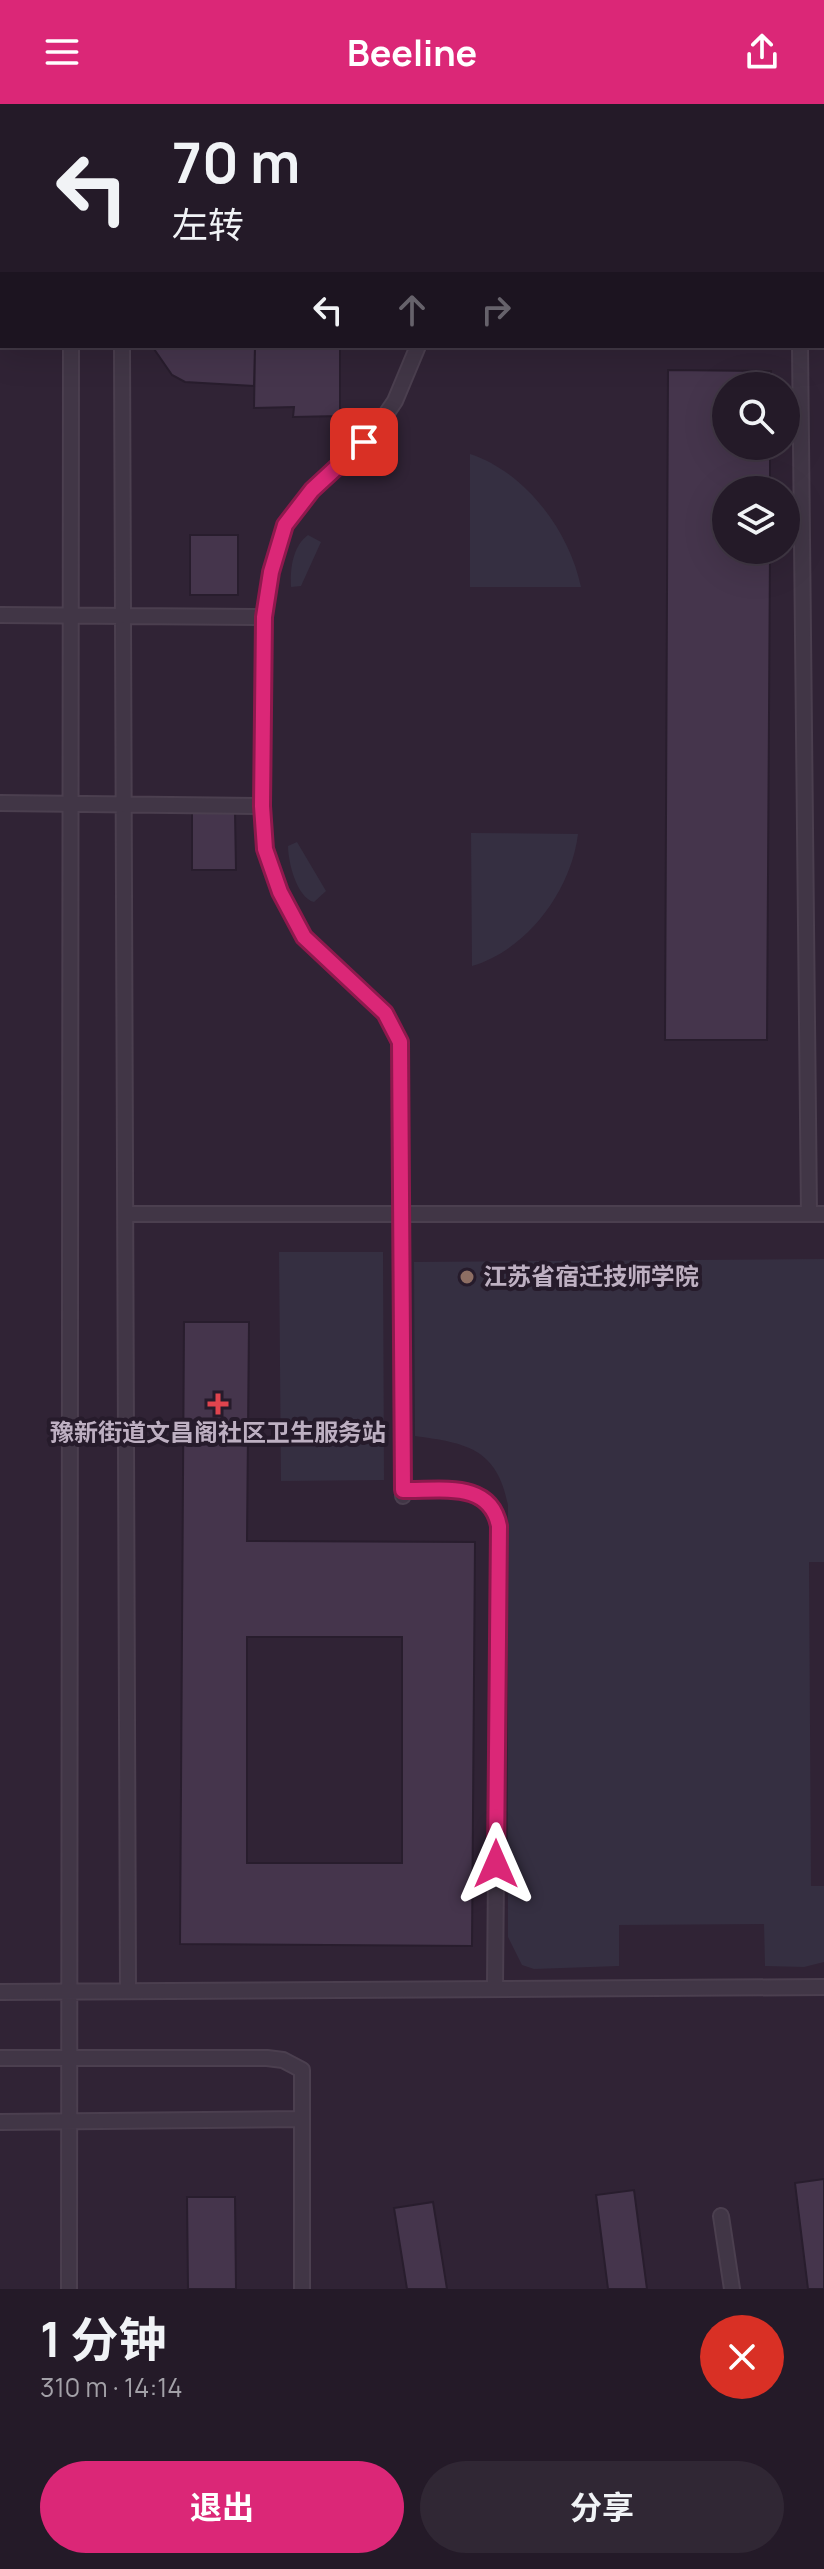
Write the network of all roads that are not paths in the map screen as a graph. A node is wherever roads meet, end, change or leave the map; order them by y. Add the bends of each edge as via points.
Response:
1 (71, 348) edge
2 (122, 348) edge
3 (417, 348) edge
4 (800, 348) edge
5 (0, 615) edge
6 (71, 616) junction
7 (124, 616) junction
8 (264, 617) junction
9 (0, 803) edge
10 (70, 804) junction
11 (125, 805) junction
12 (262, 806) junction
13 (400, 1213) junction
14 (127, 1214) junction
15 (816, 1214) edge
16 (495, 1986) junction
17 (824, 1987) edge
18 (128, 1991) junction
19 (0, 1992) edge
20 (68, 1992) junction
21 (0, 2058) edge
22 (68, 2058) junction
23 (302, 2119) junction
24 (0, 2122) edge
25 (68, 2122) junction
26 (721, 2216) dead end
27 (69, 2289) edge
28 (302, 2289) edge
29 (732, 2289) edge

1 - 6 lane
2 - 7 lane
3 - 8 lane via 395,401 376,429 312,490 285,525
4 - 15 lane
5 - 6 lane
6 - 7 lane
6 - 10 lane
7 - 8 lane
7 - 11 lane
8 - 12 lane
9 - 10 lane
10 - 11 lane
10 - 20 lane
11 - 12 lane
11 - 14 lane
12 - 13 lane via 265,849 304,937 378,1004 400,1042
13 - 14 lane
13 - 15 lane
13 - 16 lane via 403,1493 463,1491 482,1496 495,1509 499,1526
14 - 18 lane
16 - 17 lane
16 - 18 lane
18 - 20 lane
19 - 20 lane
20 - 22 lane
21 - 22 lane
22 - 23 lane via 283,2060 302,2070
22 - 25 lane
23 - 25 lane
23 - 28 lane
24 - 25 lane
25 - 27 lane
26 - 29 lane

